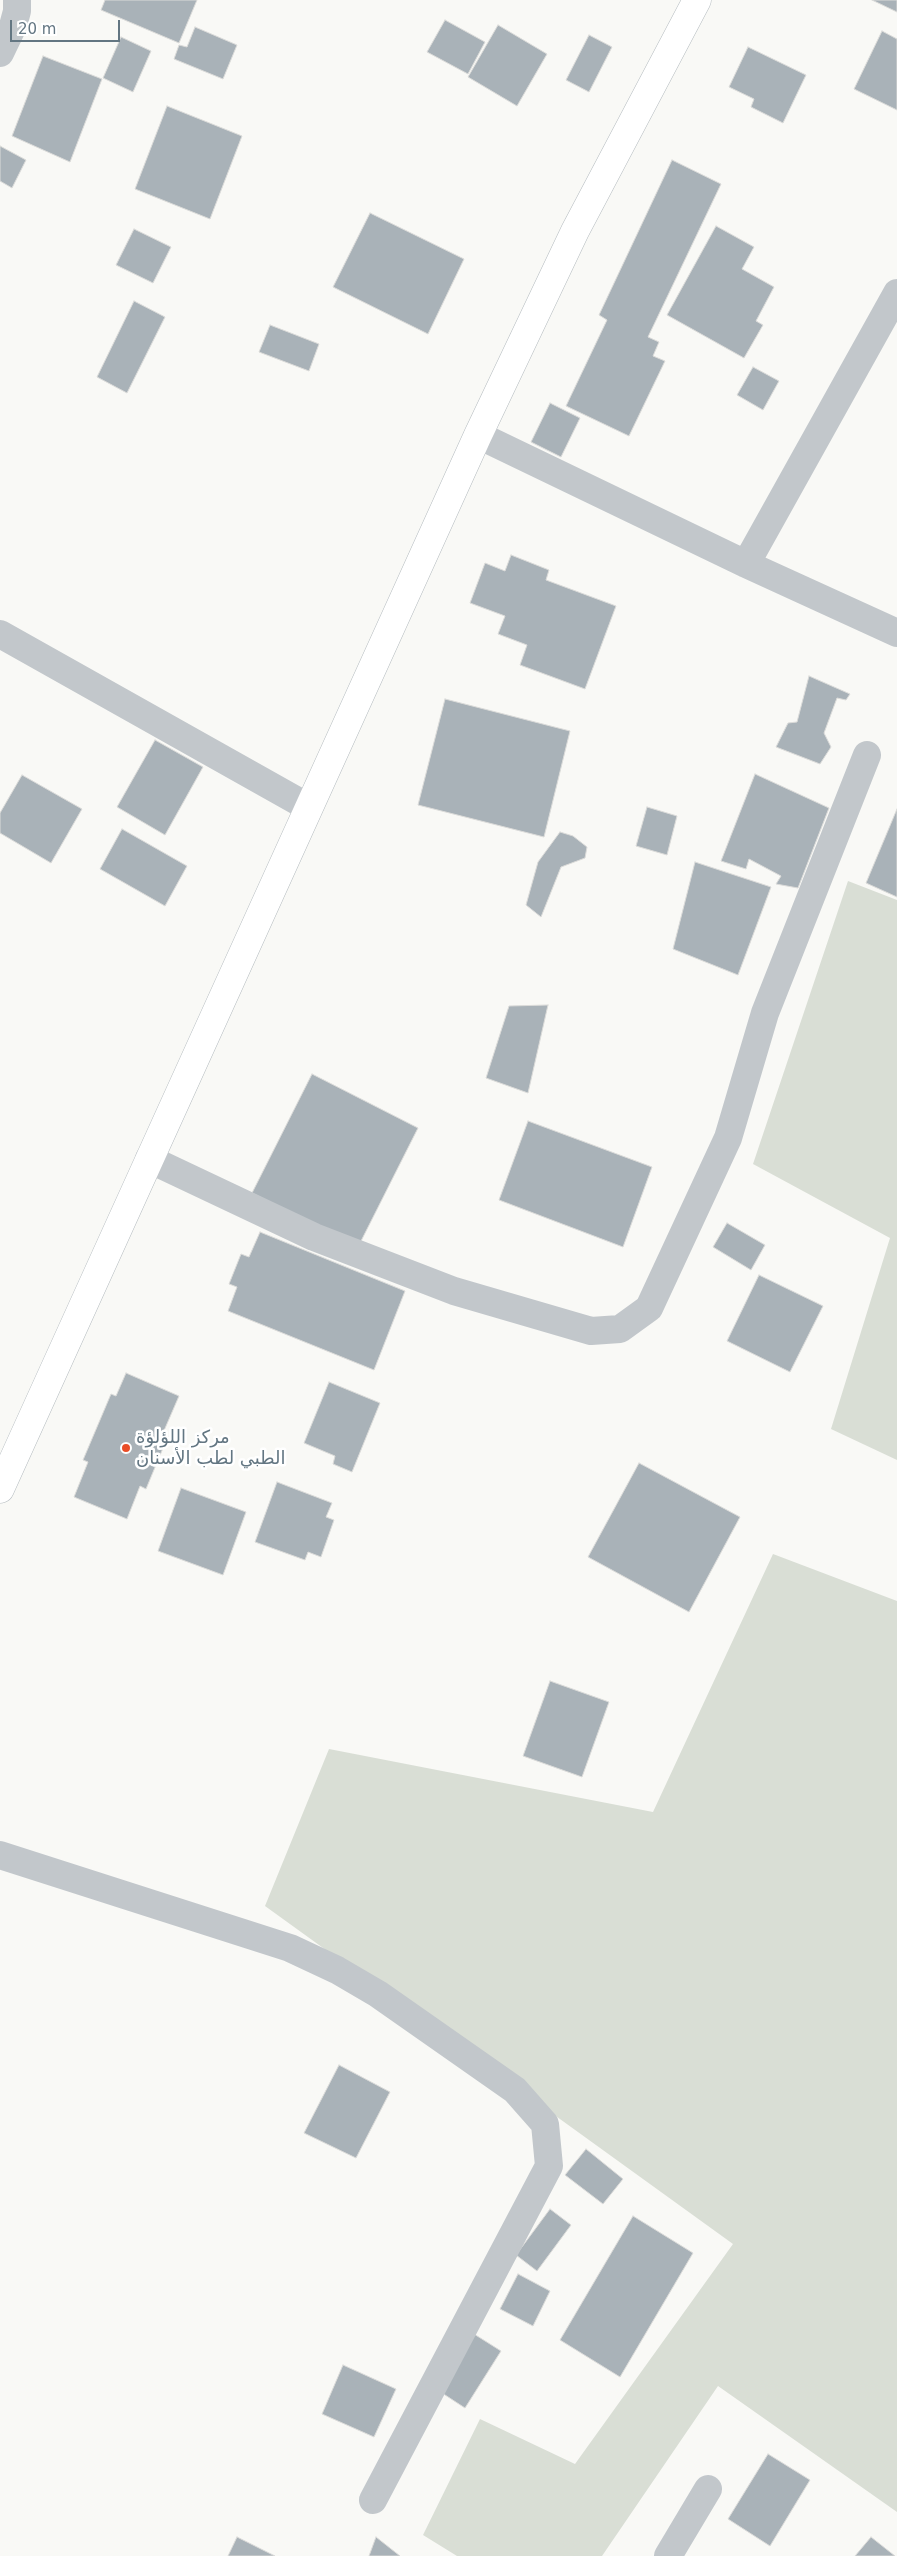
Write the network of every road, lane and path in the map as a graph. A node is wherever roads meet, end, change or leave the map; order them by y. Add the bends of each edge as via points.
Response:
1 (17, 0) edge
2 (697, 0) edge
3 (0, 53) edge
4 (897, 293) edge
5 (478, 435) junction
6 (746, 564) junction
7 (897, 633) edge
8 (0, 634) edge
9 (867, 755) dead end
10 (308, 807) junction
11 (149, 1159) junction
12 (0, 1489) edge
13 (0, 1855) edge
14 (708, 2489) dead end
15 (373, 2500) dead end
16 (668, 2556) edge

1 - 3 street via 18,11
2 - 5 street via 575,231
4 - 6 street
5 - 6 street
5 - 10 street
6 - 7 street
8 - 10 street
9 - 11 street via 765,1013 728,1138 649,1308 620,1329 591,1331 454,1292 314,1237
10 - 11 street
11 - 12 street
13 - 15 street via 290,1948 337,1970 378,1994 515,2090 545,2124 548,2166
14 - 16 street

